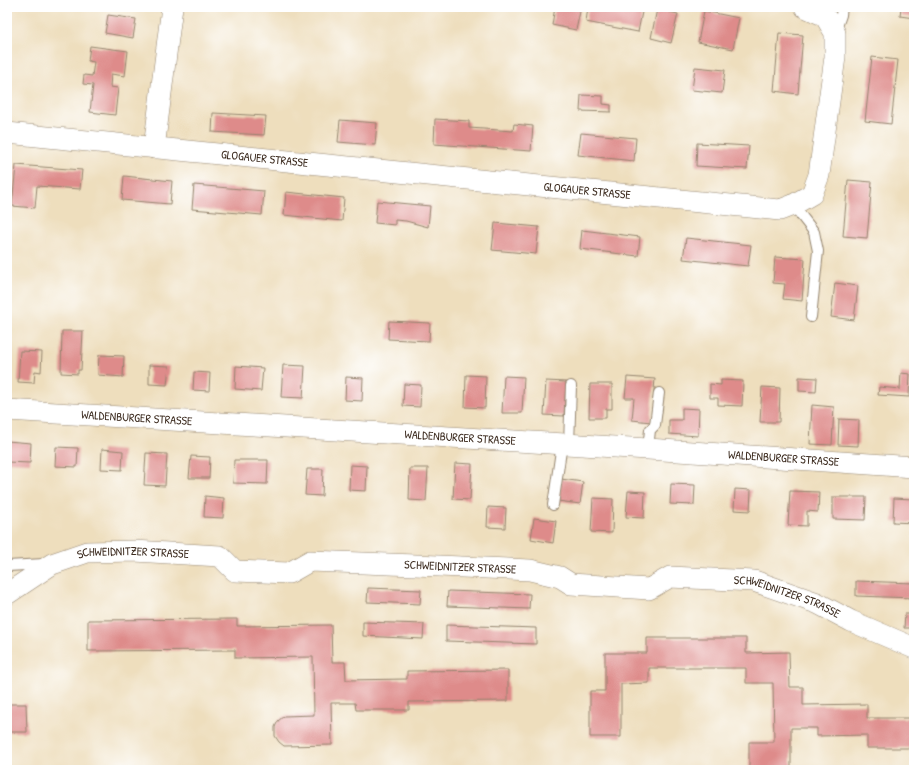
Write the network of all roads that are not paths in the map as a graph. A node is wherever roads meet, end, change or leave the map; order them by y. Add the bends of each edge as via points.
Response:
1 (172, 7) edge
2 (805, 7) edge
3 (842, 7) edge
4 (835, 33) junction
5 (7, 133) edge
6 (154, 148) junction
7 (793, 206) junction
8 (812, 317) dead end
9 (571, 386) dead end
10 (659, 393) dead end
11 (7, 410) edge
12 (565, 444) junction
13 (648, 449) junction
14 (914, 467) edge
15 (553, 505) dead end
16 (52, 564) junction
17 (7, 566) edge
18 (7, 594) edge
19 (914, 648) edge

1 - 6 street
2 - 4 street via 825,16
3 - 4 lane via 842,15
4 - 7 street, GLOGAUER STRASSE via 835,57 820,175 812,194
5 - 6 street, GLOGAUER STRASSE
6 - 7 street, GLOGAUER STRASSE via 780,210
7 - 8 lane via 814,232 818,251
9 - 12 lane
10 - 13 lane via 655,426 650,430
11 - 12 street, WALDENBURGER STRASSE
12 - 13 street, WALDENBURGER STRASSE
12 - 15 lane
13 - 14 street, WALDENBURGER STRASSE
16 - 17 lane
16 - 18 street, SCHWEIDNITZER STRASSE
16 - 19 street, SCHWEIDNITZER STRASSE via 87,552 134,551 220,556 235,571 289,573 310,561 530,570 560,577 571,584 648,589 670,577 754,581 817,603 851,622

